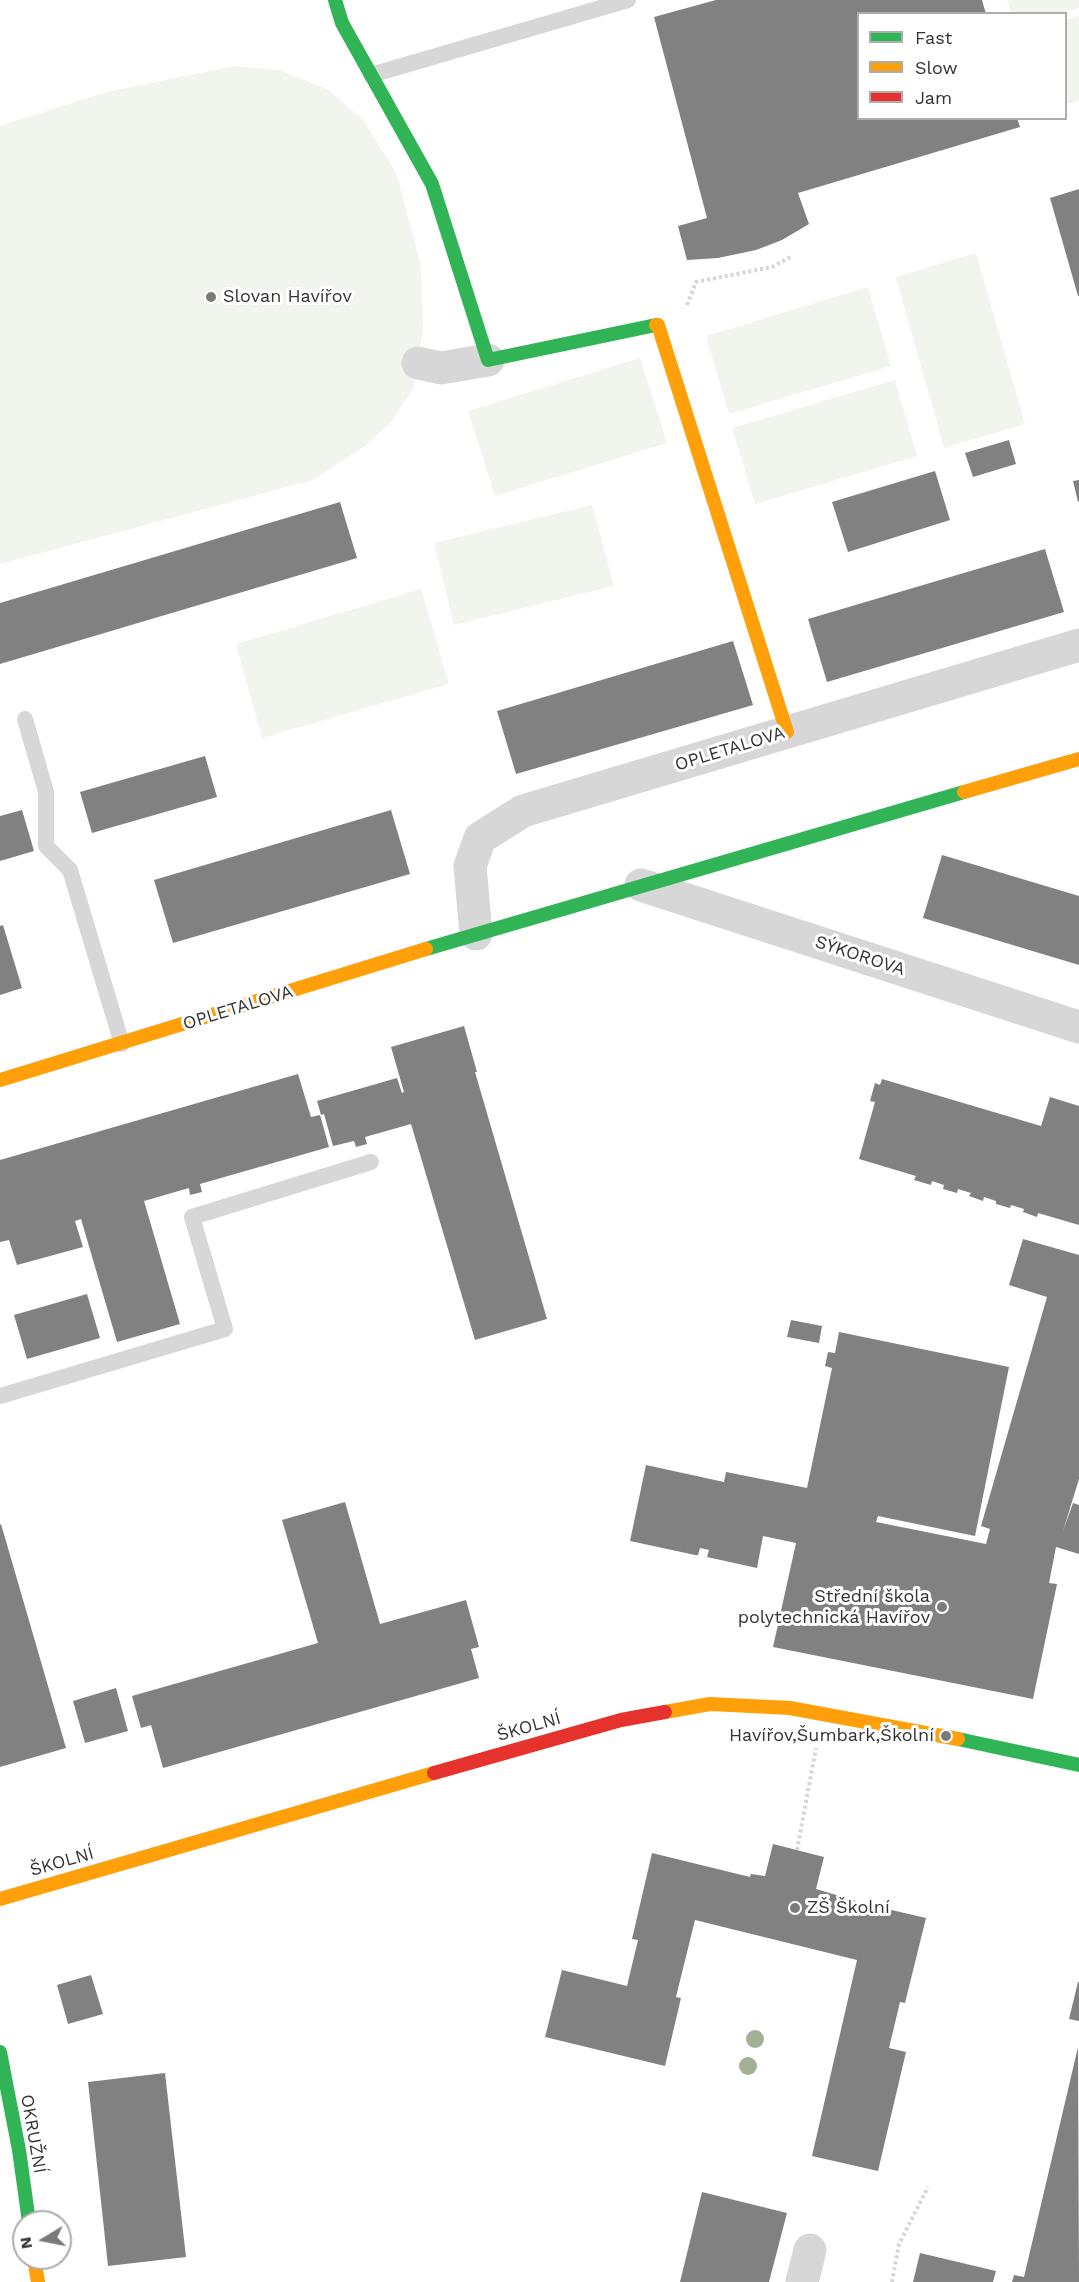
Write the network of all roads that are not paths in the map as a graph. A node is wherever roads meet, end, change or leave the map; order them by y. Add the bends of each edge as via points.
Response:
1 (335, 0) edge
2 (628, 0) edge
3 (371, 75) junction
4 (488, 360) junction
5 (418, 363) dead end
6 (1079, 645) edge
7 (25, 719) dead end
8 (787, 732) junction
9 (1079, 759) edge
10 (641, 885) junction
11 (476, 934) junction
12 (1079, 1027) edge
13 (122, 1044) junction
14 (0, 1080) edge
15 (371, 1162) dead end
16 (0, 1396) edge
17 (1079, 1765) edge
18 (0, 1899) edge
19 (0, 2052) edge
20 (27, 2210) edge
21 (810, 2250) dead end
22 (802, 2282) edge

1 - 3 street via 342,23
2 - 3 lane
3 - 4 street via 432,184
4 - 5 street via 441,368
4 - 8 street via 657,325
6 - 8 street, OPLETALOVA
7 - 13 lane via 46,792 46,846 70,870
8 - 11 street, OPLETALOVA via 523,811 480,838 470,866
9 - 10 street, OPLETALOVA
10 - 11 street, OPLETALOVA
10 - 12 street, SÝKOROVA
11 - 13 street, OPLETALOVA
13 - 14 street, OPLETALOVA
15 - 16 lane via 192,1217 225,1329
17 - 18 street, ŠKOLNÍ via 790,1707 710,1704 621,1720
19 - 20 street, OKRUŽNÍ
21 - 22 street

